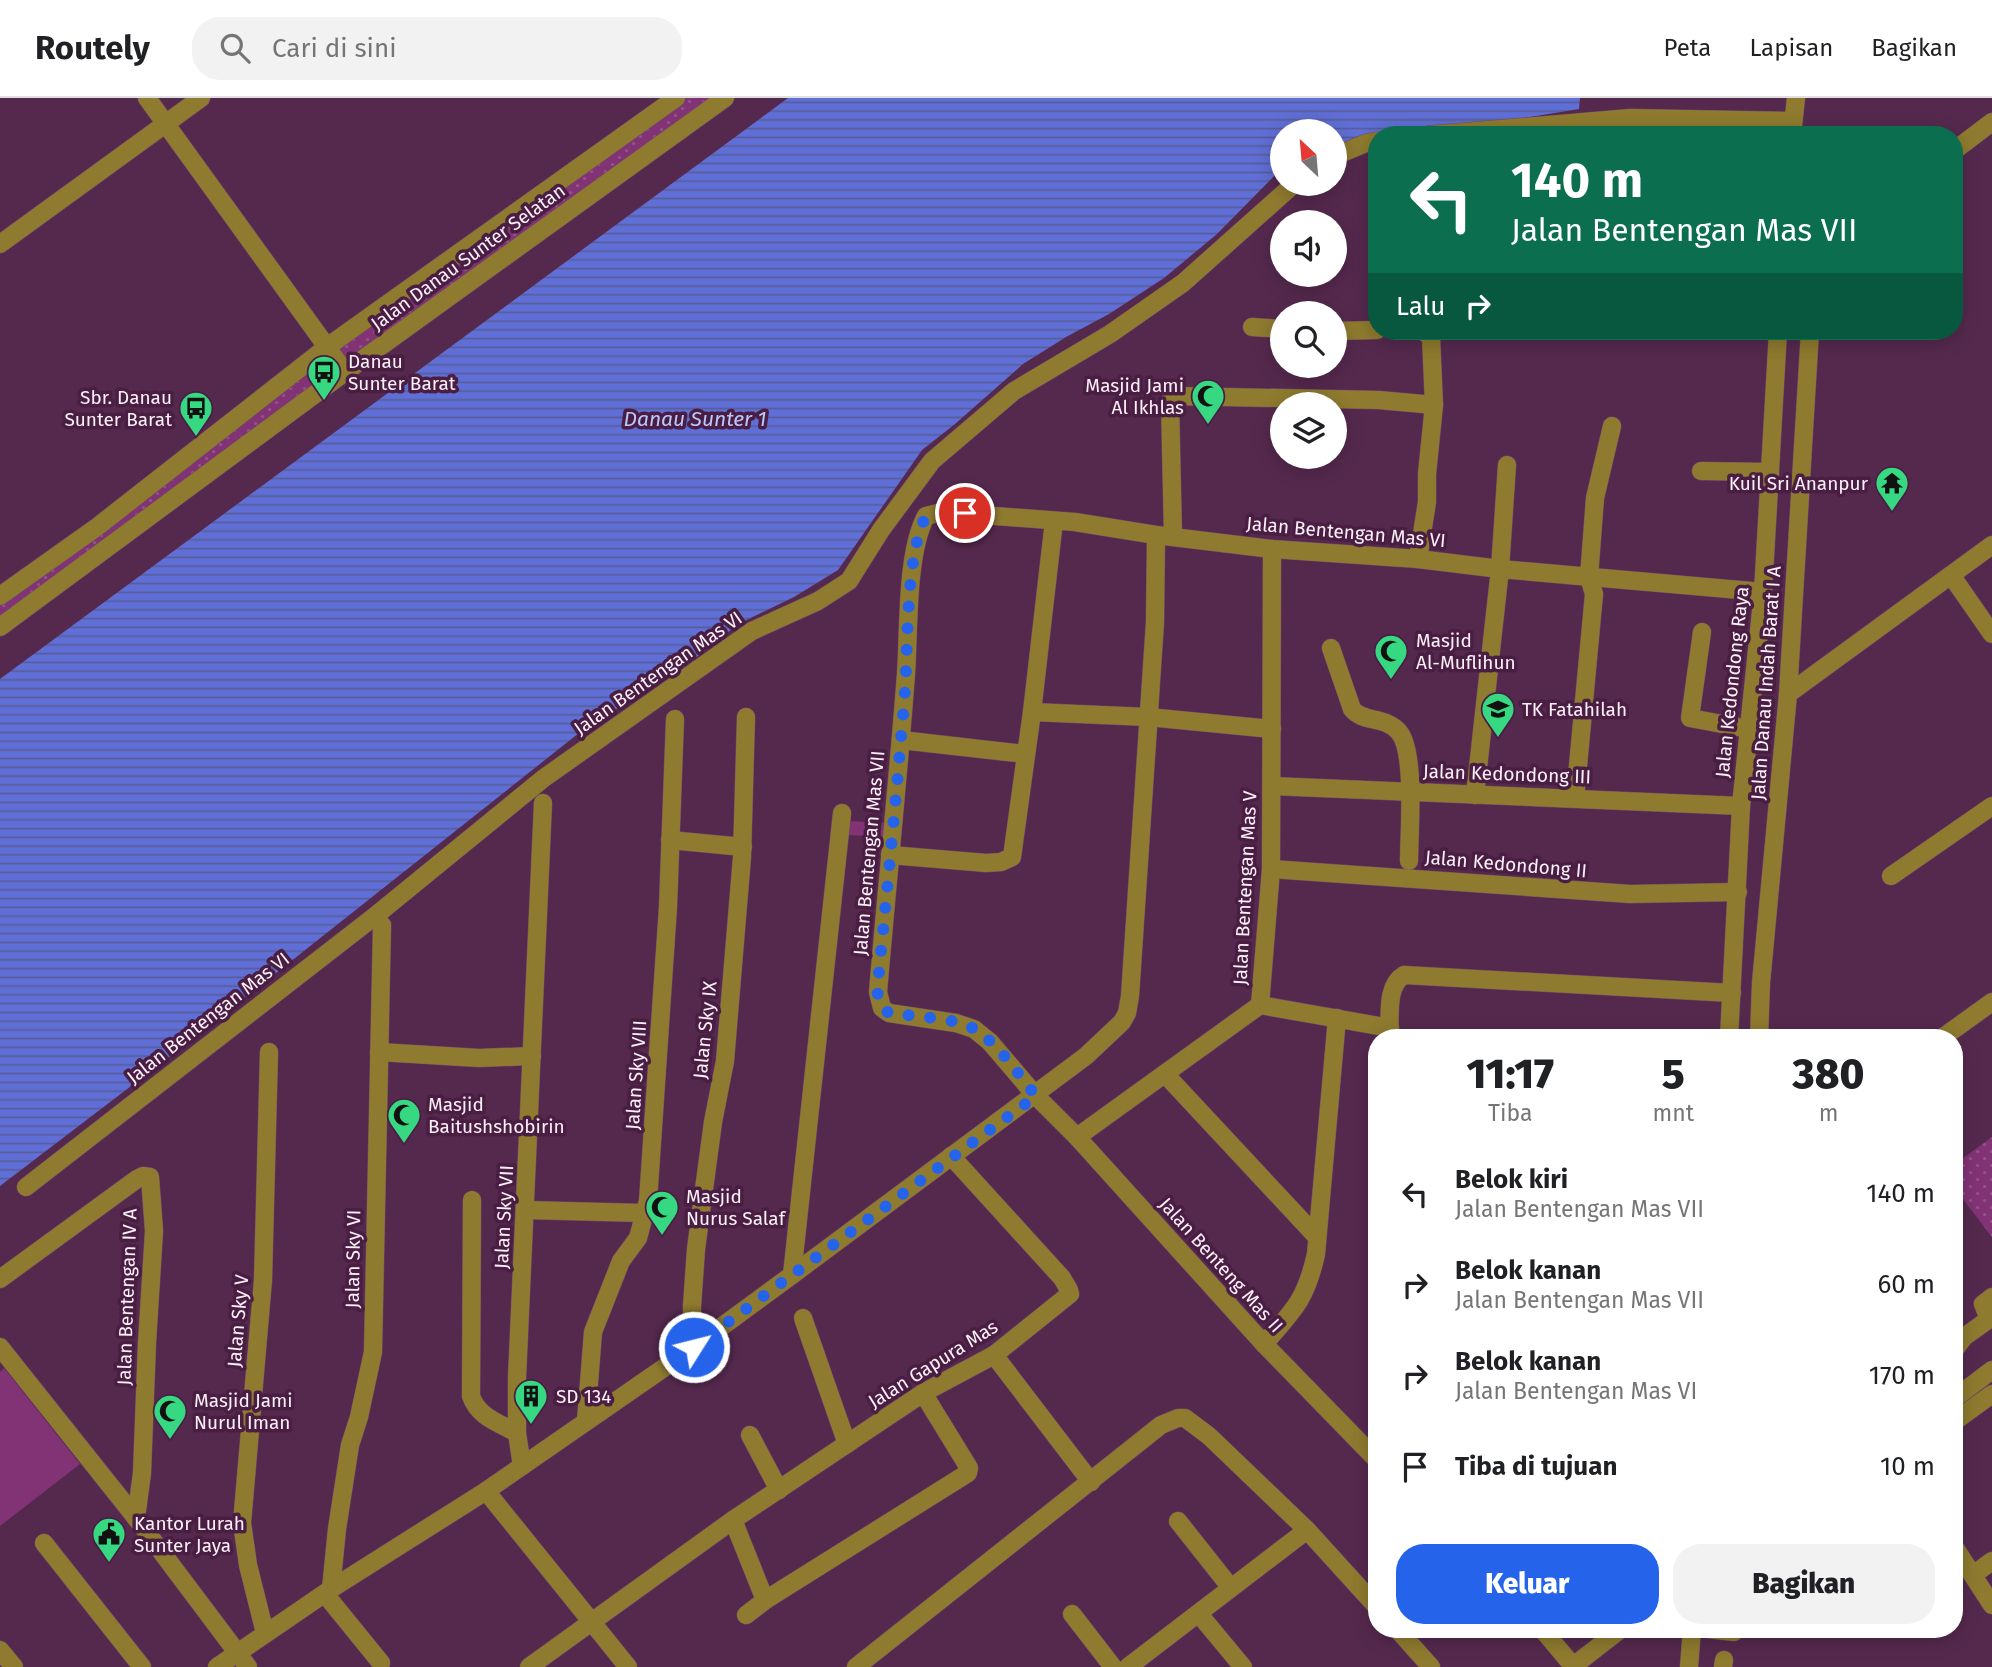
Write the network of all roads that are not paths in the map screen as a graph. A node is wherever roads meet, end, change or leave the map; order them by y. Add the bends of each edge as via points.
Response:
1 (147, 98) edge
2 (201, 98) edge
3 (676, 98) edge
4 (725, 98) edge
5 (1796, 98) edge
6 (1992, 122) edge
7 (165, 124) junction
8 (1535, 126) edge
9 (1645, 126) edge
10 (1793, 126) edge
11 (1368, 143) edge
12 (1963, 144) edge
13 (1348, 151) edge
14 (1281, 196) edge
15 (0, 244) edge
16 (1252, 327) dead end
17 (1270, 328) edge
18 (1368, 330) edge
19 (1347, 331) edge
20 (1431, 340) edge
21 (1777, 340) edge
22 (1809, 340) edge
23 (327, 348) junction
24 (345, 372) junction
25 (1434, 405) junction
26 (1612, 426) dead end
27 (1507, 465) dead end
28 (1701, 471) dead end
29 (1770, 472) junction
30 (926, 516) joint
31 (1054, 521) junction
32 (1165, 535) junction
33 (1992, 545) edge
34 (1272, 548) junction
35 (1418, 559) junction
36 (1500, 569) junction
37 (1951, 575) junction
38 (1589, 577) junction
39 (1763, 593) junction
40 (0, 596) edge
41 (0, 628) edge
42 (1702, 632) dead end
43 (1992, 634) edge
44 (1331, 648) dead end
45 (1788, 694) junction
46 (1032, 712) junction
47 (746, 717) dead end
48 (1148, 717) junction
49 (675, 719) dead end
50 (1272, 729) junction
51 (1749, 729) junction
52 (901, 740) junction
53 (1025, 754) junction
54 (1272, 786) junction
55 (1410, 792) junction
56 (1475, 795) junction
57 (1575, 797) junction
58 (543, 803) dead end
59 (1741, 806) junction
60 (1992, 806) edge
61 (842, 813) dead end
62 (670, 841) junction
63 (743, 847) junction
64 (890, 855) junction
65 (1409, 861) dead end
66 (1271, 869) junction
67 (1891, 876) dead end
68 (1738, 892) junction
69 (382, 925) dead end
70 (1732, 993) junction
71 (1992, 1002) edge
72 (1260, 1005) junction
73 (1338, 1018) junction
74 (1375, 1029) edge
75 (1389, 1029) edge
76 (1730, 1029) edge
77 (1759, 1029) edge
78 (1954, 1029) edge
79 (269, 1052) dead end
80 (379, 1052) junction
81 (533, 1056) junction
82 (1164, 1074) junction
83 (1036, 1096) junction
84 (1077, 1137) junction
85 (951, 1156) junction
86 (26, 1187) dead end
87 (472, 1200) dead end
88 (526, 1210) junction
89 (643, 1213) junction
90 (1317, 1237) junction
91 (789, 1244) dead end
92 (788, 1278) junction
93 (0, 1279) edge
94 (1992, 1297) edge
95 (803, 1318) dead end
96 (1990, 1318) edge
97 (1963, 1338) edge
98 (1264, 1344) junction
99 (0, 1347) edge
100 (694, 1347) junction
101 (994, 1355) junction
102 (1992, 1370) edge
103 (1963, 1392) edge
104 (923, 1393) junction
105 (1992, 1394) edge
106 (1963, 1415) edge
107 (586, 1421) junction
108 (517, 1433) junction
109 (750, 1436) dead end
110 (847, 1444) junction
111 (1368, 1451) edge
112 (522, 1466) junction
113 (1091, 1482) junction
114 (779, 1490) junction
115 (486, 1491) junction
116 (136, 1518) junction
117 (733, 1520) junction
118 (1178, 1521) dead end
119 (1307, 1530) junction
120 (44, 1543) dead end
121 (1963, 1561) edge
122 (1992, 1561) edge
123 (1972, 1575) junction
124 (1231, 1588) junction
125 (328, 1592) junction
126 (1368, 1597) edge
127 (765, 1600) junction
128 (1992, 1605) edge
129 (1072, 1614) dead end
130 (1199, 1614) junction
131 (746, 1615) dead end
132 (593, 1621) junction
133 (265, 1633) junction
134 (1405, 1638) edge
135 (1549, 1638) edge
136 (1610, 1638) edge
137 (1691, 1638) edge
138 (0, 1650) edge
139 (243, 1660) edge
140 (381, 1663) dead end
141 (14, 1667) edge
142 (142, 1667) edge
143 (217, 1667) edge
144 (529, 1667) edge
145 (628, 1667) edge
146 (856, 1667) edge
147 (1113, 1667) edge
148 (1128, 1667) edge
149 (1243, 1667) edge
150 (1431, 1667) edge
151 (1573, 1667) edge
152 (1689, 1667) edge

1 - 7 street
2 - 7 street
3 - 23 street, Jalan Danau Sunter Selatan
4 - 24 street, Jalan Danau Sunter Selatan
5 - 10 street
6 - 12 street
7 - 15 street
7 - 23 street
8 - 9 street via 1630,118
11 - 13 street
14 - 86 street, Jalan Bentengan Mas VI via 1183,284 1014,391 932,461 849,581 818,601 752,631 544,778 375,916
16 - 17 street
18 - 19 street
20 - 25 street
21 - 29 street, Jalan Kedondong Raya
22 - 45 street, Jalan Danau Indah Barat I A
23 - 24 street
23 - 40 street, Jalan Danau Sunter Selatan via 97,527
24 - 41 street, Jalan Danau Sunter Selatan
25 - 32 street via 1174,397 1170,401
25 - 35 street
26 - 38 street via 1595,498
27 - 36 street
28 - 29 street
29 - 39 street, Jalan Kedondong Raya
30 - 31 street, Jalan Bentengan Mas VI via 942,512
30 - 52 street, Jalan Bentengan Mas VII via 913,569
31 - 32 street, Jalan Bentengan Mas VI
31 - 46 street
32 - 34 street, Jalan Bentengan Mas VI
32 - 48 street
33 - 37 street
34 - 35 street, Jalan Bentengan Mas VI
34 - 50 street, Jalan Bentengan Mas V
35 - 36 street, Jalan Bentengan Mas VI
36 - 38 street, Jalan Bentengan Mas VI
36 - 56 street
37 - 43 street
37 - 45 street
38 - 39 street, Jalan Bentengan Mas VI
38 - 57 street via 1594,594
39 - 51 street, Jalan Kedondong Raya
42 - 51 street via 1690,718
44 - 55 street via 1352,709 1398,730 1403,738
45 - 77 street, Jalan Danau Indah Barat I A
46 - 48 street
46 - 53 street
47 - 63 street, Jalan Sky IX
48 - 50 street
48 - 83 street via 1127,1013 1114,1032
49 - 62 street, Jalan Sky VIII
50 - 54 street, Jalan Bentengan Mas V
51 - 59 street, Jalan Kedondong Raya
52 - 53 street
52 - 64 street, Jalan Bentengan Mas VII
53 - 64 street via 1012,857 986,863
54 - 55 street, Jalan Kedondong III
54 - 66 street, Jalan Bentengan Mas V
55 - 56 street, Jalan Kedondong III
55 - 65 street
56 - 57 street, Jalan Kedondong III
57 - 59 street, Jalan Kedondong III
58 - 81 street, Jalan Sky VII
59 - 68 street, Jalan Kedondong Raya
60 - 67 street
61 - 92 street
62 - 63 street
62 - 89 street, Jalan Sky VIII via 648,1201
63 - 100 street, Jalan Sky IX via 725,1061 696,1249
64 - 83 street, Jalan Bentengan Mas VII via 877,992 882,1008 974,1029
66 - 68 street, Jalan Kedondong II via 1630,894
66 - 72 street, Jalan Bentengan Mas V
68 - 70 street, Jalan Kedondong Raya
69 - 80 street, Jalan Sky VI
70 - 75 street via 1404,975 1392,987
70 - 76 street, Jalan Kedondong Raya
71 - 78 street
72 - 73 street
72 - 82 street, Jalan Bentengan Mas V
73 - 74 street
73 - 90 street
79 - 133 street, Jalan Sky V via 263,1280 242,1523
80 - 81 street
80 - 125 street, Jalan Sky VI via 373,1352 350,1445
81 - 88 street, Jalan Sky VII
82 - 84 street, Jalan Bentengan Mas V
82 - 90 street
83 - 84 street, Jalan Benteng Mas II
83 - 85 street
84 - 98 street, Jalan Benteng Mas II
85 - 92 street
85 - 101 street, Jalan Gapura Mas via 1069,1290 1067,1297
87 - 108 street via 471,1396 481,1413
88 - 89 street
88 - 108 street, Jalan Sky VII
89 - 107 street, Jalan Sky VIII via 638,1238 621,1261 593,1332
90 - 98 street via 1311,1279 1299,1304
91 - 92 street
92 - 100 street
93 - 116 street, Jalan Bentengan IV A via 137,1179 150,1177 154,1231
94 - 96 street via 1983,1304
95 - 110 street
96 - 97 street
98 - 111 street, Jalan Benteng Mas II
99 - 116 street
100 - 107 street
101 - 104 street, Jalan Gapura Mas
101 - 113 street
102 - 103 street
104 - 110 street, Jalan Gapura Mas
104 - 127 street via 968,1473
105 - 106 street
107 - 112 street
108 - 112 street, Jalan Sky VII
109 - 114 street
110 - 114 street, Jalan Gapura Mas
112 - 115 street
113 - 119 street via 1161,1424 1185,1418
113 - 146 street
114 - 117 street, Jalan Gapura Mas
115 - 125 street
115 - 132 street
116 - 139 street
117 - 127 street
117 - 132 street, Jalan Gapura Mas
118 - 124 street
119 - 124 street
119 - 126 street
120 - 142 street
121 - 123 street
122 - 123 street
123 - 128 street
124 - 130 street
125 - 133 street
125 - 140 street
127 - 131 street
129 - 147 street
130 - 148 street
130 - 149 street
132 - 144 street, Jalan Gapura Mas
132 - 145 street
133 - 139 street
134 - 150 street
135 - 151 street
136 - 151 street
137 - 152 street
138 - 141 street
139 - 143 street

